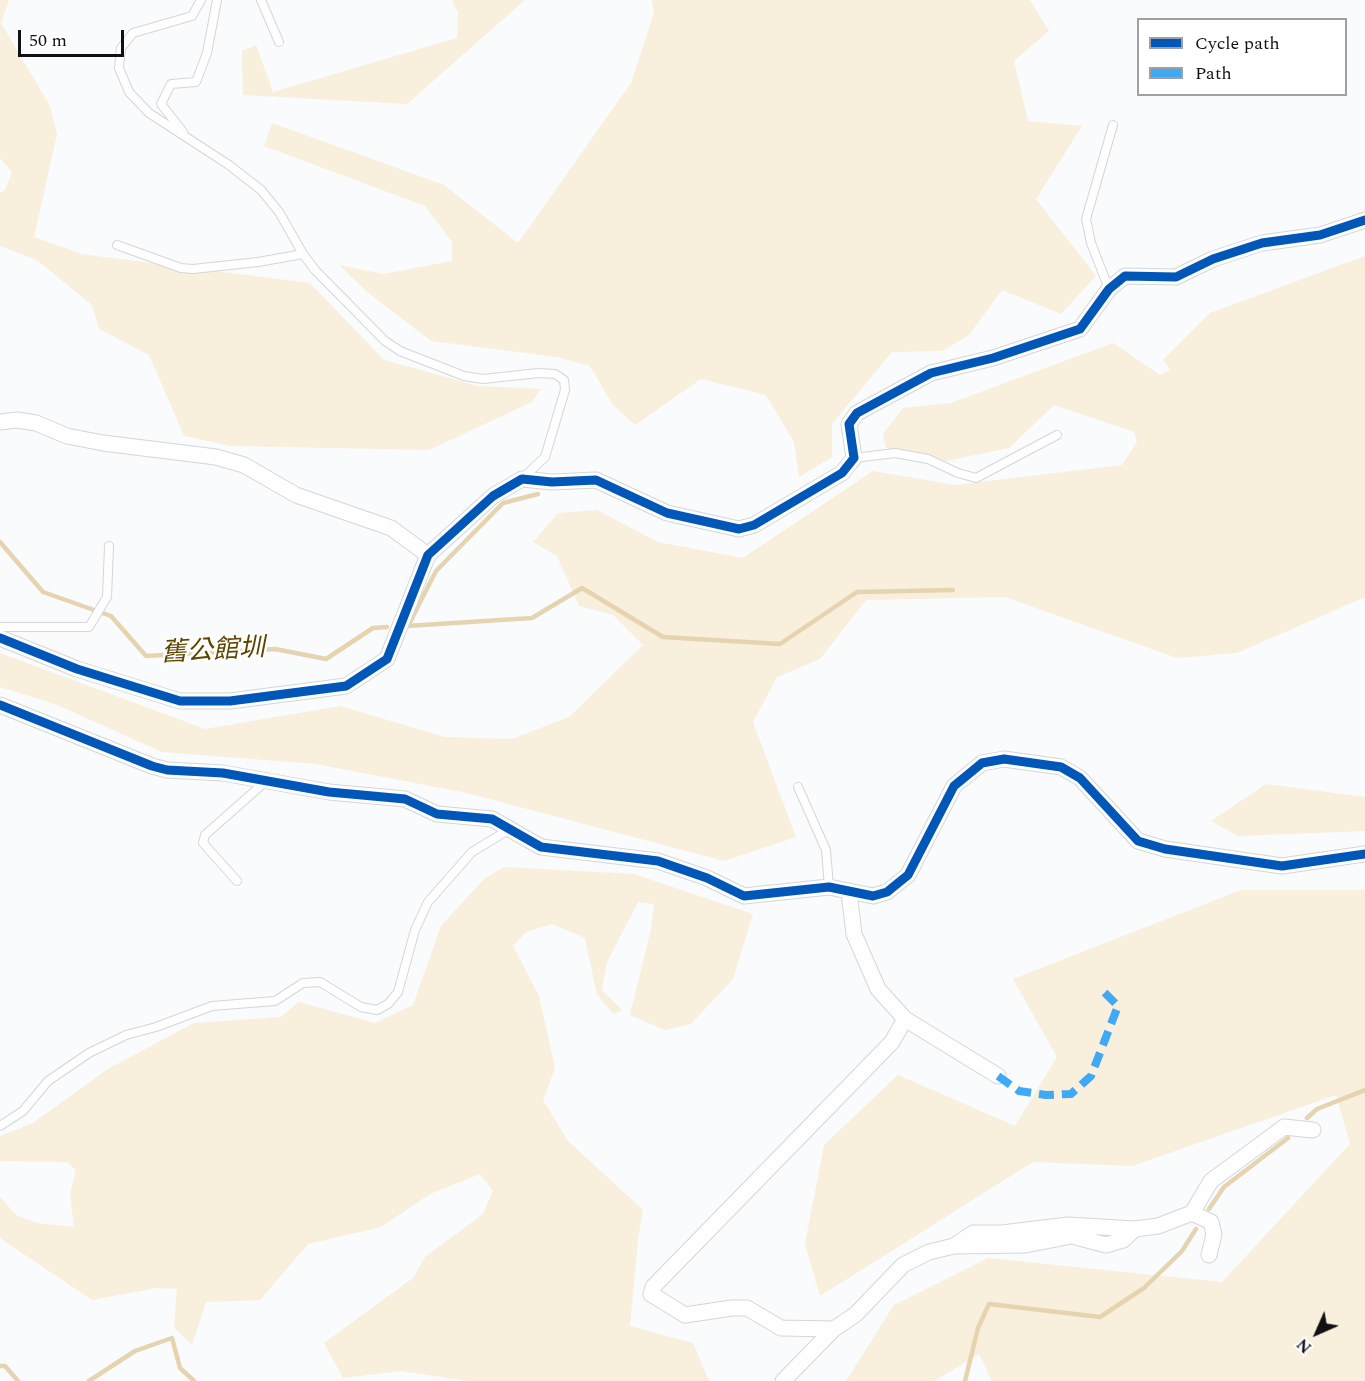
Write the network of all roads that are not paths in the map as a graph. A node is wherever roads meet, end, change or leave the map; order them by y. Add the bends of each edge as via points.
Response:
1 (201, 0) edge
2 (217, 0) edge
3 (261, 0) edge
4 (279, 42) dead end
5 (1113, 125) dead end
6 (188, 138) junction
7 (1365, 220) edge
8 (117, 245) dead end
9 (303, 254) junction
10 (1108, 289) junction
11 (0, 422) edge
12 (1057, 435) dead end
13 (854, 458) junction
14 (522, 479) junction
15 (109, 546) dead end
16 (428, 555) junction
17 (0, 627) edge
18 (0, 638) edge
19 (0, 705) edge
20 (265, 782) junction
21 (798, 787) dead end
22 (511, 828) junction
23 (1365, 854) edge
24 (237, 880) dead end
25 (829, 887) junction
26 (849, 893) junction
27 (905, 1019) junction
28 (998, 1076) dead end
29 (0, 1126) edge
30 (1313, 1130) dead end
31 (1192, 1214) junction
32 (1209, 1255) dead end
33 (834, 1329) junction
34 (783, 1381) edge

1 - 6 lane via 192,16 133,33 121,48 119,68 129,92 149,113
2 - 6 lane via 207,52 196,82 171,84 161,104
3 - 4 lane
5 - 10 lane via 1086,219
6 - 9 lane via 261,190
7 - 10 street via 1320,235 1262,243 1176,277 1125,276
8 - 9 lane via 193,269
9 - 14 lane via 385,341 400,351 464,376 483,379 538,373 555,374 564,380 565,390 545,457
10 - 13 street via 1080,329 993,358 931,373 857,413 849,424
11 - 16 street via 36,423 67,436 216,457 244,465 296,495 391,528
12 - 13 lane via 976,478 928,459 895,453
13 - 14 street via 842,473 754,525 739,529 667,513 596,480
14 - 16 street via 493,496
15 - 17 lane via 108,597 89,627
16 - 18 street via 387,659 346,686 230,701 180,701 77,669
19 - 20 street via 152,766 223,773
20 - 22 street via 405,799 437,814 492,819
20 - 24 lane via 205,835 203,843
21 - 25 lane via 826,850
22 - 25 street via 542,847 658,861 744,896
22 - 29 lane via 472,852 428,902 415,930 398,992 388,1004 377,1010 361,1007 320,982 303,983 275,1001 212,1006 126,1035 89,1053 48,1081 23,1111
23 - 26 street via 1282,866 1165,849 1138,841 1080,778 1061,767 1004,759 982,763 954,786 908,875 887,892 873,896
25 - 26 street
26 - 27 street via 854,934 878,989
27 - 28 street
27 - 33 street via 892,1042 653,1287 651,1294 685,1315 747,1308 782,1328
30 - 31 street via 1284,1127 1211,1181
31 - 32 street via 1211,1222 1214,1234
31 - 33 street via 1135,1229 1123,1240 1106,1245 1072,1236 1025,1245 954,1246 929,1252 903,1265 856,1314
33 - 34 street

